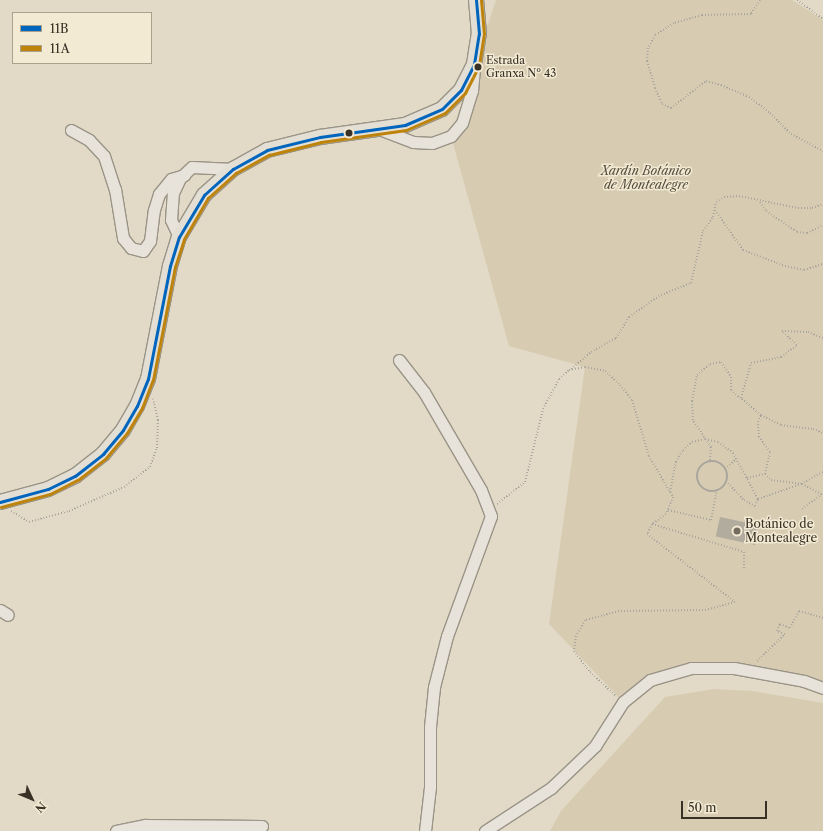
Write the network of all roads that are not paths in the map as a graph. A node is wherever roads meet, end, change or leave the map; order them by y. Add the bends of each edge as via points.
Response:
1 (476, 0) edge
2 (474, 64) junction
3 (71, 130) dead end
4 (382, 130) junction
5 (233, 169) junction
6 (184, 175) junction
7 (179, 237) junction
8 (399, 360) dead end
9 (3, 505) edge
10 (823, 688) edge
11 (262, 826) dead end
12 (116, 831) edge
13 (425, 831) edge
14 (485, 831) edge

1 - 2 main road via 479,34
2 - 4 main road via 461,90 442,109 419,121
2 - 4 street via 472,91 462,123 451,136 432,143 413,142
3 - 6 street via 89,140 104,156 115,189 123,238 131,248 143,251 150,241 159,194 171,179
4 - 5 main road via 291,143 267,150
5 - 6 street via 192,167
5 - 7 main road via 204,195
6 - 7 street via 173,192 171,220
7 - 9 main road via 170,266 148,379 137,406 123,430 87,468 48,490
8 - 13 street via 424,392 481,490 491,516 466,579 447,636 434,687 430,727 430,787
10 - 14 street via 804,681 747,670 691,668 650,680 623,702 595,746 551,788
11 - 12 street via 145,825

